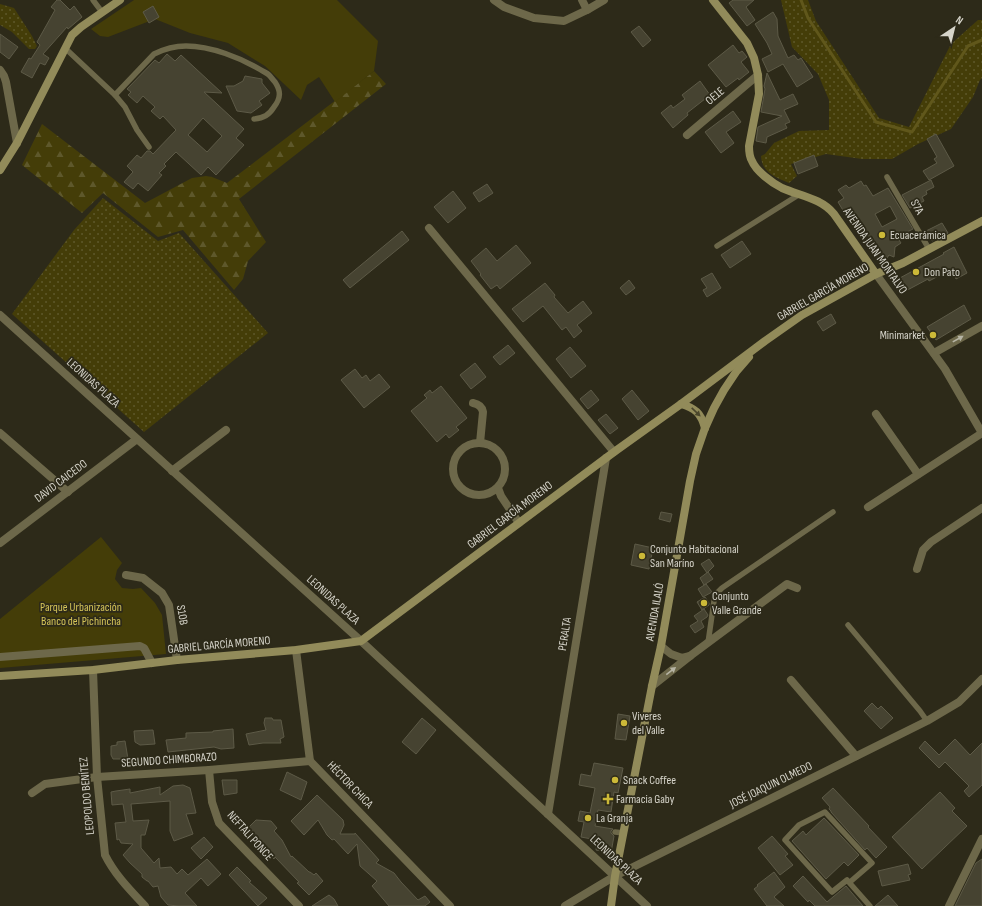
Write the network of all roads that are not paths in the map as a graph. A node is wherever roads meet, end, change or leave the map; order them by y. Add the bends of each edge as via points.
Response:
1 (93, 0) edge
2 (120, 0) edge
3 (494, 0) edge
4 (582, 0) edge
5 (713, 0) edge
6 (598, 1) edge
7 (587, 10) junction
8 (102, 12) junction
9 (66, 49) junction
10 (0, 70) edge
11 (758, 75) junction
12 (115, 95) junction
13 (254, 119) dead end
14 (687, 135) dead end
15 (17, 143) junction
16 (149, 147) dead end
17 (3, 159) edge
18 (0, 170) edge
19 (887, 176) dead end
20 (800, 194) junction
21 (982, 221) edge
22 (429, 228) dead end
23 (716, 246) dead end
24 (929, 249) junction
25 (876, 274) junction
26 (0, 315) edge
27 (982, 326) edge
28 (765, 341) junction
29 (934, 353) junction
30 (472, 403) dead end
31 (681, 404) junction
32 (876, 414) dead end
33 (705, 428) junction
34 (226, 430) dead end
35 (0, 433) edge
36 (982, 433) edge
37 (137, 439) junction
38 (480, 443) junction
39 (614, 452) junction
40 (606, 458) junction
41 (172, 471) junction
42 (918, 474) junction
43 (498, 488) junction
44 (68, 492) junction
45 (868, 507) dead end
46 (982, 508) edge
47 (833, 512) dead end
48 (519, 523) junction
49 (0, 543) edge
50 (917, 570) dead end
51 (126, 574) dead end
52 (797, 588) dead end
53 (848, 625) dead end
54 (361, 641) junction
55 (708, 643) junction
56 (661, 646) junction
57 (296, 650) junction
58 (690, 656) junction
59 (0, 657) edge
60 (177, 660) junction
61 (152, 663) junction
62 (93, 670) junction
63 (0, 676) edge
64 (982, 679) edge
65 (791, 680) dead end
66 (652, 686) junction
67 (927, 721) junction
68 (856, 756) junction
69 (310, 760) junction
70 (209, 770) junction
71 (97, 777) junction
72 (32, 793) dead end
73 (548, 814) junction
74 (615, 832) dead end
75 (624, 833) junction
76 (982, 839) edge
77 (615, 876) junction
78 (850, 882) junction
79 (145, 906) edge
80 (299, 906) edge
81 (450, 906) edge
82 (565, 906) edge
83 (611, 906) edge
84 (648, 906) edge
85 (870, 906) edge
86 (949, 906) edge

1 - 8 lane
2 - 8 street
3 - 7 street via 504,7 534,18 564,21
4 - 7 street
5 - 11 street, AVENIDA JUAN MONTALVO via 747,43
6 - 7 street
8 - 9 street via 72,35
9 - 12 lane
9 - 15 street
10 - 15 street via 6,82
11 - 14 street, OE1E
11 - 20 street, AVENIDA JUAN MONTALVO via 759,94 749,154 752,162 765,176 781,187
12 - 13 lane via 154,54 162,50 186,46 208,49 253,65 270,75 278,88 278,103 266,116
12 - 16 lane
15 - 17 street
17 - 18 street
19 - 24 lane, S7A
20 - 23 lane
20 - 25 street, AVENIDA JUAN MONTALVO via 829,208
21 - 24 street, GABRIEL GARCÍA MORENO
22 - 39 street
24 - 25 street, GABRIEL GARCÍA MORENO
25 - 28 street, GABRIEL GARCÍA MORENO via 802,315
25 - 29 street, AVENIDA JUAN MONTALVO
26 - 37 street, LEONIDAS PLAZA
29 -> 27 street
28 - 31 street, GABRIEL GARCÍA MORENO
28 - 33 street, AVENIDA ILALÓ via 736,372
29 - 36 street, AVENIDA JUAN MONTALVO
30 - 38 street via 480,405 483,412
31 -> 33 street via 690,406 697,412
31 - 39 street, GABRIEL GARCÍA MORENO
32 - 42 street
33 - 56 street, AVENIDA ILALÓ via 690,481
34 - 41 street
35 - 44 street
36 - 42 street
37 - 41 street, LEONIDAS PLAZA
37 - 44 street, DAVID CAICEDO
38 - 43 street via 494,448 501,454 505,463 506,472
38 - 43 street via 470,444 456,456 453,475 463,491 472,495 490,494
39 - 40 street, GABRIEL GARCÍA MORENO
40 - 48 street, GABRIEL GARCÍA MORENO
40 - 73 street, PERALTA
41 - 54 street, LEONIDAS PLAZA
42 - 45 street
43 - 48 street
44 - 49 street, DAVID CAICEDO
46 - 50 street via 931,542 923,550
47 - 55 lane via 716,594
48 - 54 street, GABRIEL GARCÍA MORENO
51 - 60 street, S10B via 143,578 162,593 169,605
52 - 55 street via 787,584
53 - 67 lane
54 - 57 street, GABRIEL GARCÍA MORENO
54 - 73 street, LEONIDAS PLAZA
55 - 58 street
56 - 58 street via 670,654 682,658
56 - 66 street, AVENIDA ILALÓ
57 - 60 street, GABRIEL GARCÍA MORENO
57 - 69 street, HÉCTOR CHICA
66 -> 58 street
59 - 61 street via 140,646 144,648
60 - 61 street, GABRIEL GARCÍA MORENO
61 - 62 street, GABRIEL GARCÍA MORENO
62 - 63 street, GABRIEL GARCÍA MORENO
62 - 71 street, LEOPOLDO BENÍTEZ
64 - 67 street, JOSÉ JOAQUIN OLMEDO via 959,702
65 - 68 street
66 - 75 street, AVENIDA ILALÓ
67 - 68 street, JOSÉ JOAQUIN OLMEDO
68 - 77 street, JOSÉ JOAQUIN OLMEDO
69 - 70 street, SEGUNDO CHIMBORAZO
69 - 81 street, HÉCTOR CHICA
70 - 71 street, SEGUNDO CHIMBORAZO
70 - 80 street, NEFTALI PONCE via 212,802 219,823
71 - 72 street, SEGUNDO CHIMBORAZO via 45,784
71 - 79 street, LEOPOLDO BENÍTEZ via 105,855 119,878
73 - 77 street, LEONIDAS PLAZA via 579,839
74 - 75 lane
75 - 77 street, AVENIDA ILALÓ
76 - 86 street
77 - 82 street, JOSÉ JOAQUIN OLMEDO
77 - 83 street, AVENIDA ILALÓ
77 - 84 street, LEONIDAS PLAZA
78 - 78 lane via 872,863 825,812 799,825 785,840 832,892 847,880
78 - 85 lane

